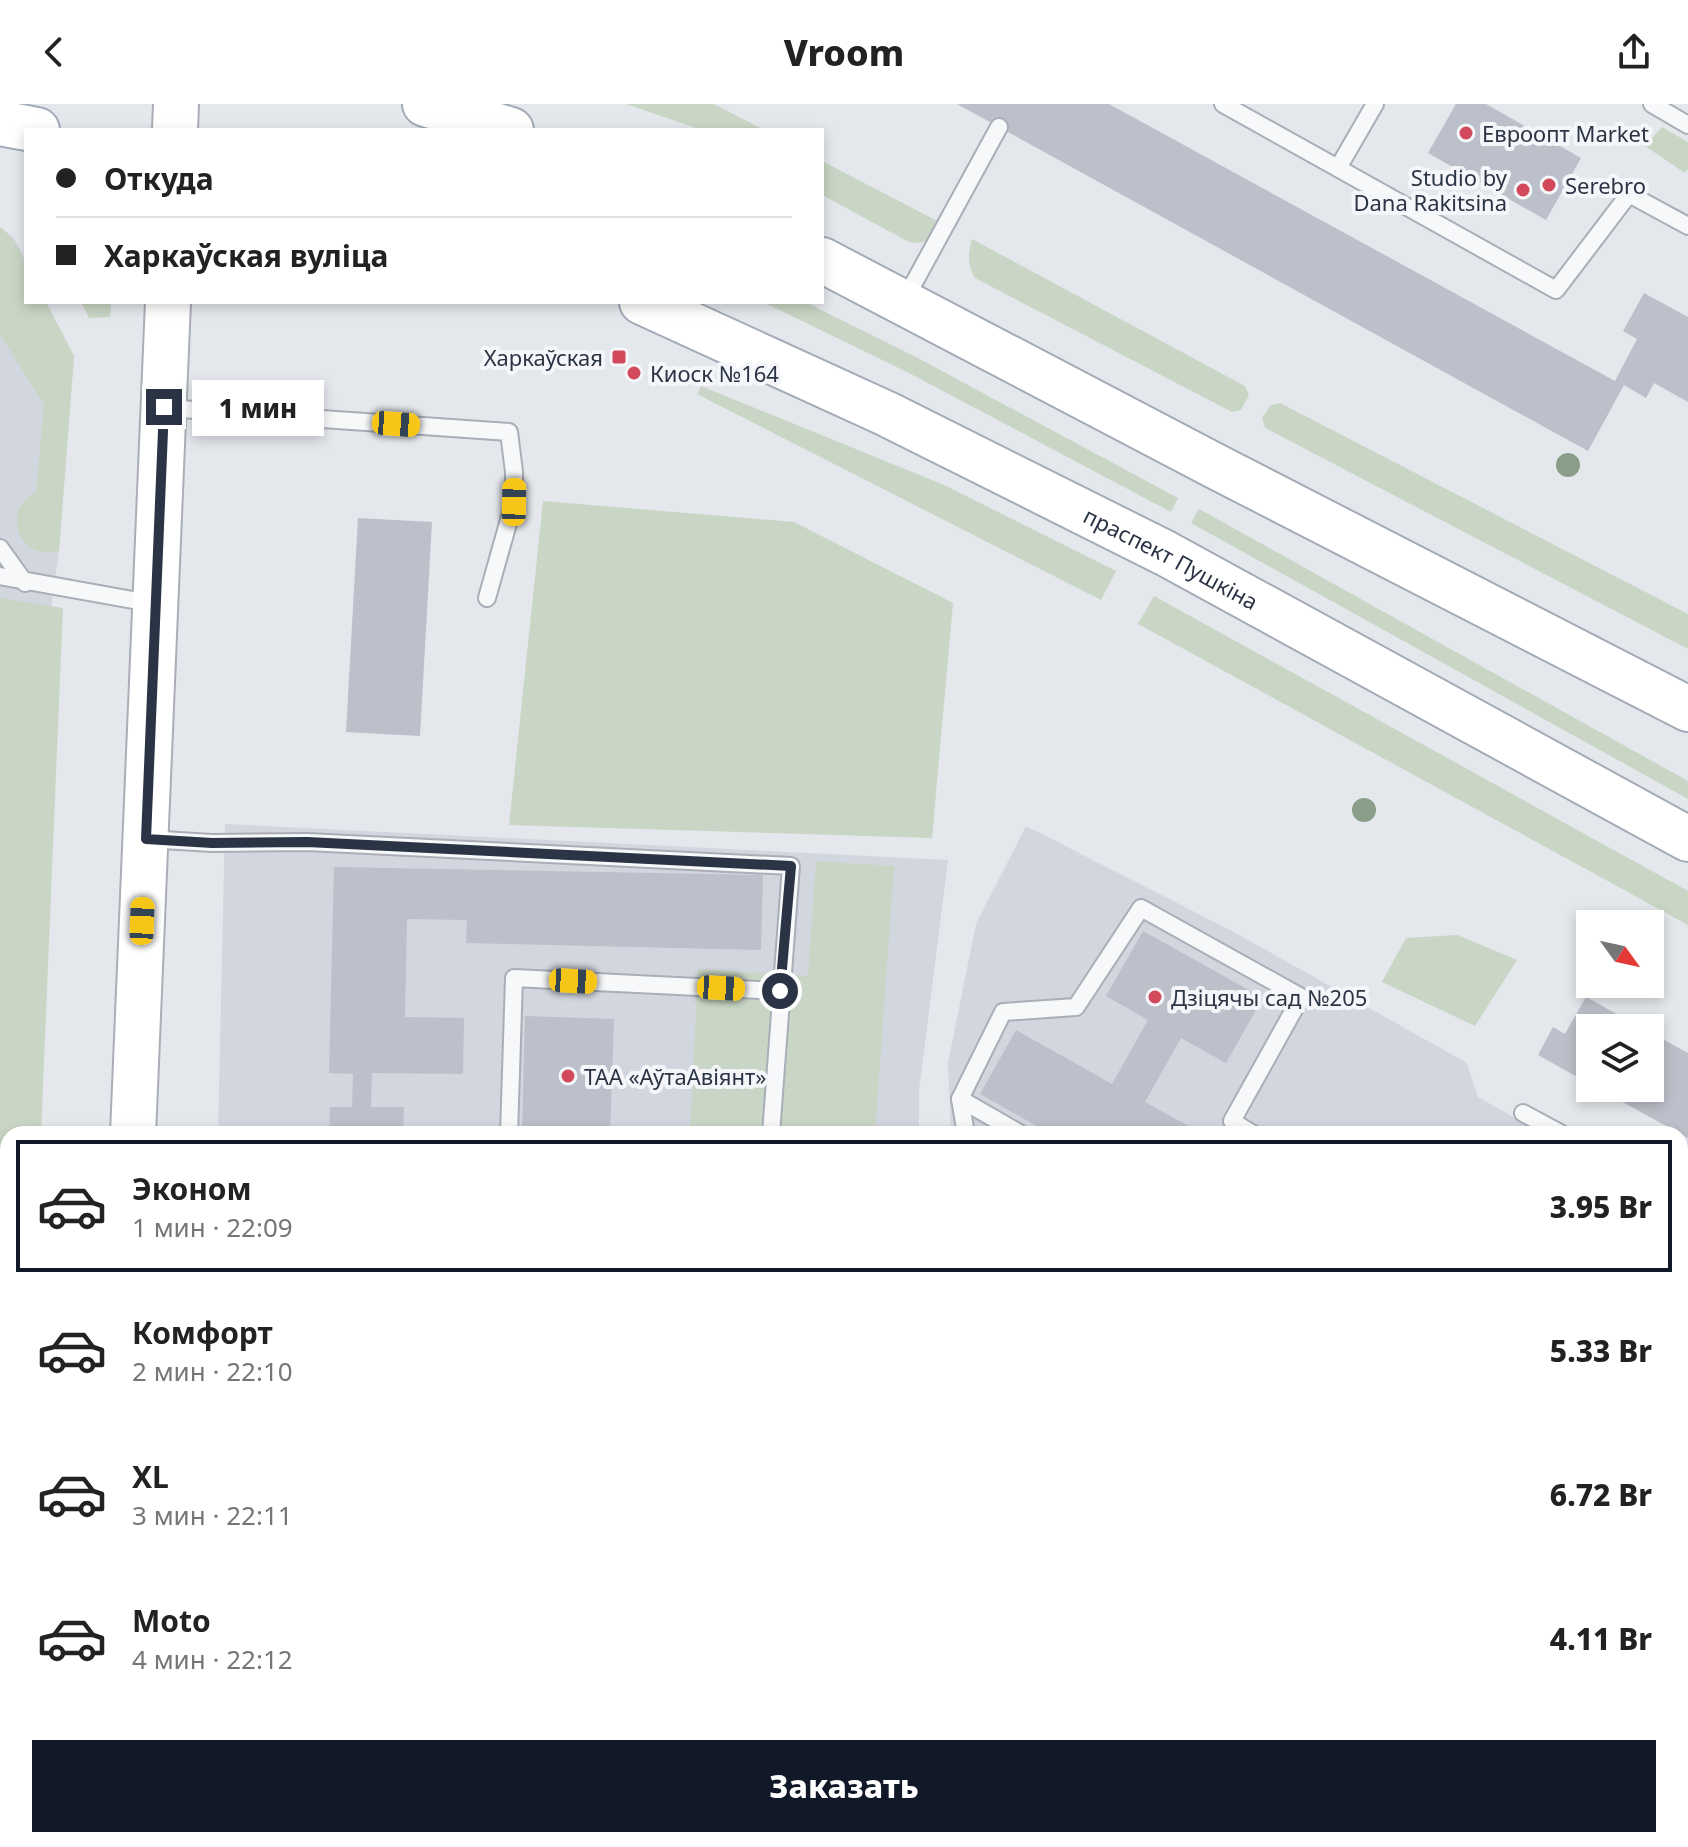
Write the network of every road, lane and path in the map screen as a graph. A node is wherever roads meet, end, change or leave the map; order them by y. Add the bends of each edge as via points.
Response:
1 (176, 104) edge
2 (425, 104) edge
3 (1223, 104) edge
4 (1375, 104) edge
5 (1652, 104) edge
6 (0, 123) edge
7 (1688, 125) edge
8 (999, 127) dead end
9 (26, 128) edge
10 (175, 128) edge
11 (504, 128) edge
12 (1338, 168) junction
13 (1688, 226) edge
14 (824, 261) edge
15 (903, 303) junction
16 (168, 304) edge
17 (646, 304) edge
18 (164, 407) junction
19 (0, 548) edge
20 (0, 576) edge
21 (25, 583) junction
22 (0, 586) edge
23 (487, 598) dead end
24 (156, 604) junction
25 (1688, 709) edge
26 (146, 839) junction
27 (1688, 839) edge
28 (780, 991) junction
29 (960, 1099) junction
30 (1523, 1113) dead end
31 (133, 1126) edge
32 (509, 1126) edge
33 (772, 1126) edge
34 (965, 1126) edge
35 (1007, 1126) edge
36 (1240, 1126) edge
37 (1547, 1126) edge

1 - 10 main road
2 - 11 main road
3 - 12 lane
4 - 12 lane
5 - 7 lane
6 - 9 main road
8 - 15 lane
12 - 13 lane via 1556,290 1629,194
14 - 15 main road
15 - 25 main road
16 - 18 main road
17 - 27 main road, праспект Пушкіна via 887,414 1165,553
18 - 23 lane via 509,432 514,502
18 - 24 main road
19 - 21 lane
20 - 21 lane
21 - 22 lane
21 - 24 lane
24 - 26 main road
26 - 28 lane via 791,866
26 - 31 main road
28 - 32 lane via 514,978
28 - 33 lane
29 - 34 lane
29 - 35 lane
29 - 36 lane via 1003,1012 1076,1007 1141,908 1301,997 1232,1121
30 - 37 lane

